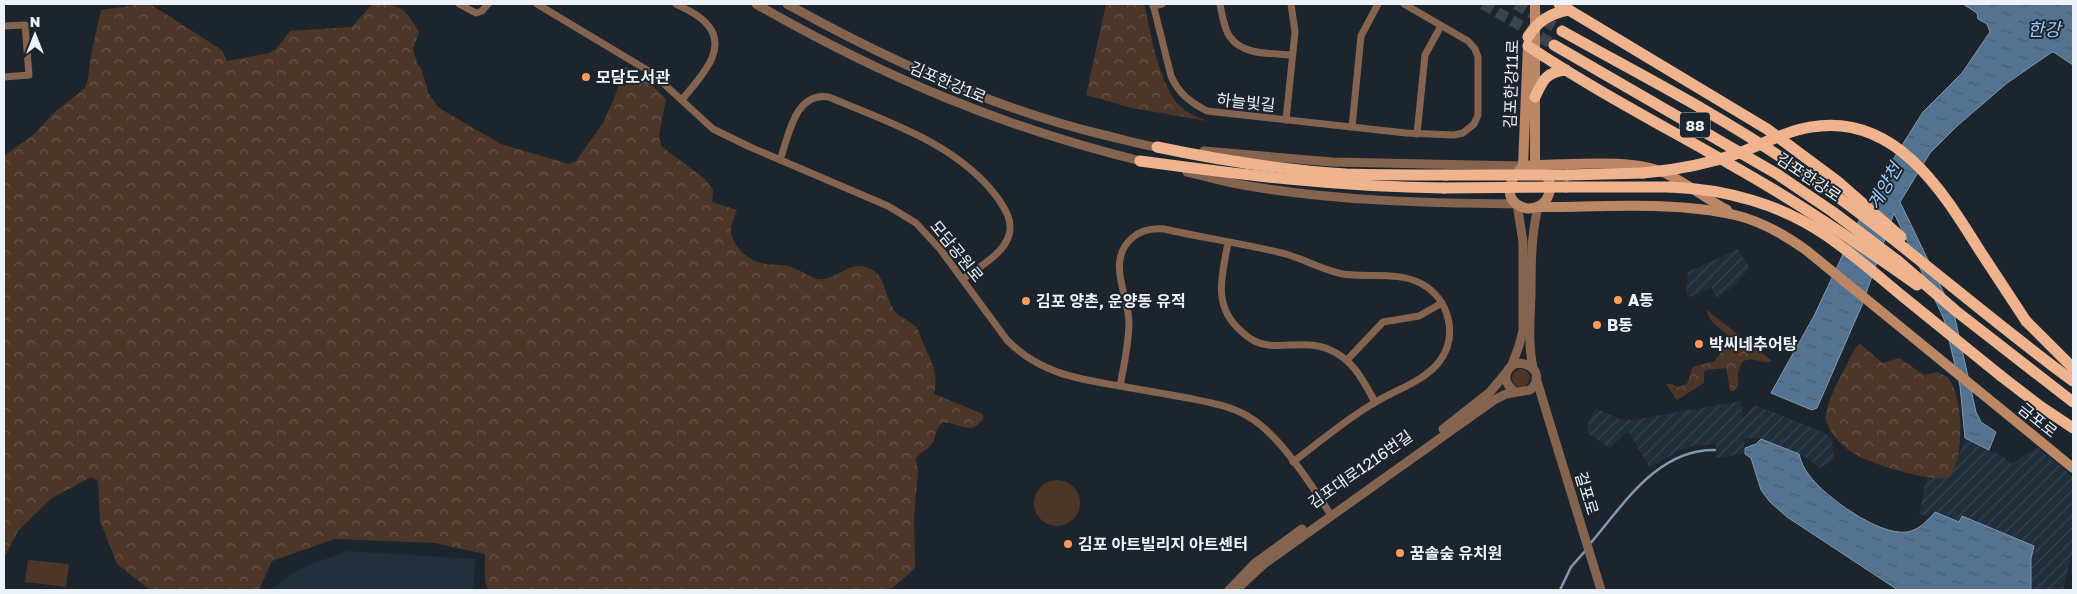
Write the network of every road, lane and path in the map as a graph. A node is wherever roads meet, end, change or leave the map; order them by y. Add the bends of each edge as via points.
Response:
1 (459, 4) edge
2 (488, 4) edge
3 (537, 4) edge
4 (676, 4) edge
5 (756, 4) edge
6 (787, 4) edge
7 (1162, 4) edge
8 (1220, 4) edge
9 (1291, 4) edge
10 (1378, 4) edge
11 (1404, 4) edge
12 (1529, 4) edge
13 (1535, 4) edge
14 (1153, 5) edge
15 (1563, 7) edge
16 (4, 26) edge
17 (1441, 26) junction
18 (1562, 31) tunnel mouth
19 (1531, 40) junction
20 (1554, 45) tunnel mouth
21 (1292, 55) junction
22 (1566, 70) junction
23 (4, 77) edge
24 (1535, 97) junction
25 (682, 100) junction
26 (1286, 120) junction
27 (1352, 127) junction
28 (1417, 134) junction
29 (1157, 147) junction
30 (780, 160) junction
31 (1140, 161) junction
32 (1523, 166) junction
33 (1535, 166) junction
34 (1567, 181) junction
35 (1517, 204) junction
36 (1538, 207) junction
37 (1737, 216) junction
38 (1228, 242) junction
39 (963, 279) junction
40 (1972, 302) junction
41 (1442, 303) junction
42 (1956, 311) junction
43 (1347, 360) junction
44 (1533, 368) junction
45 (2073, 368) edge
46 (1509, 369) junction
47 (1536, 378) junction
48 (2073, 382) edge
49 (1120, 386) junction
50 (1515, 392) junction
51 (1525, 393) junction
52 (1375, 402) junction
53 (2073, 402) edge
54 (1545, 405) junction
55 (2073, 428) edge
56 (1293, 462) junction
57 (2073, 468) edge
58 (1330, 513) junction
59 (1229, 590) edge
60 (1236, 590) edge
61 (1601, 590) edge

1 - 2 street via 476,12
3 - 25 street, 모담공원로 via 639,64
4 - 25 street via 706,22 712,31 715,50 712,60
5 - 31 street, 김포한강1로 via 834,48 958,104 1038,133
6 - 29 street, 김포한강1로 via 891,57 989,98 1056,122
7 - 14 street, 하늘빛길
8 - 21 street via 1229,36 1235,43 1251,51
9 - 21 street, 하늘빛길 via 1295,23
10 - 27 street via 1361,36
11 - 17 street, 하늘빛길
12 - 19 main road, 김포한강11로
13 - 19 main road, 김포한강11로
14 - 26 street, 하늘빛길 via 1171,76 1186,100 1207,111
15 - 19 highway via 1553,13
15 - 40 highway via 1744,114 1837,181
16 - 23 street via 25,25 29,75
17 - 28 street via 1425,55
17 - 28 street, 하늘빛길 via 1468,41 1475,49 1478,57 1478,115 1474,124 1463,133
18 - 40 highway, 김포한강로 / 88 via 1711,114 1784,159
19 - 22 highway
19 - 24 main road, 김포한강11로
19 - 32 main road, 김포한강11로
20 - 42 highway, 김포한강로 / 88 via 1777,174 1898,260
21 - 26 street, 하늘빛길
22 - 24 highway via 1549,74
22 - 42 highway via 1771,188
24 - 33 main road, 김포한강11로
25 - 30 street, 모담공원로 via 713,129
26 - 27 street, 하늘빛길
27 - 28 street, 하늘빛길
29 - 32 street, 김포한강1로 via 1332,162
29 - 34 highway, bridge via 1248,164 1309,171
30 - 39 street, 모담공원로 via 905,215 925,231
30 - 39 street via 800,108 811,97 820,95 939,146 980,178 1010,218 1009,236 1004,246
31 - 34 highway, bridge via 1315,183 1376,187 1444,188
31 - 35 street, 김포한강1로 via 1242,185 1296,193 1428,203
32 - 33 main road
32 - 35 main road via 1513,175 1509,188
33 - 36 main road via 1550,184 1548,198
33 - 37 main road via 1633,165 1649,168 1684,183
34 - 45 highway, bridge via 1676,170 1706,163 1810,127 1848,127 1873,134 1903,152 1932,180 1949,200 2026,321
34 - 55 highway, bridge via 1705,190 1744,198 1810,225 1850,252 2001,376
35 - 36 main road via 1524,208
35 - 46 street, 김포대로1216번길 via 1523,242 1523,330
36 - 37 main road via 1702,209
36 - 44 street via 1533,232 1531,278
37 - 57 main road, 금포로 via 1772,228 1806,250
38 - 41 street via 1287,255 1345,274 1413,280 1433,291
38 - 43 street via 1220,294 1228,317 1240,330 1265,345 1320,346
38 - 49 street via 1155,228 1140,232 1127,243 1118,267 1129,324
39 - 49 street, 모담공원로 via 1007,340 1029,359 1070,378
40 - 48 highway, 김포한강로 / 88
41 - 43 street via 1420,316 1383,322
41 - 52 street via 1450,330 1442,358 1424,376
42 - 53 highway, 김포한강로 / 88
43 - 52 street via 1359,373
44 - 46 street via 1520,363
44 - 47 street
46 - 50 street via 1506,381
46 - 58 street, 김포대로1216번길 via 1480,401
47 - 51 street via 1533,387
47 - 54 street, 걸포로
49 - 56 street, 모담공원로 via 1203,401 1241,413 1269,432
50 - 51 street
50 - 58 street, 김포대로1216번길 via 1500,396
51 - 54 street
52 - 56 street
54 - 61 street, 걸포로
56 - 58 street, 모담공원로
58 - 59 street, 김포대로1216번길 via 1259,560
58 - 60 street, 김포대로1216번길

